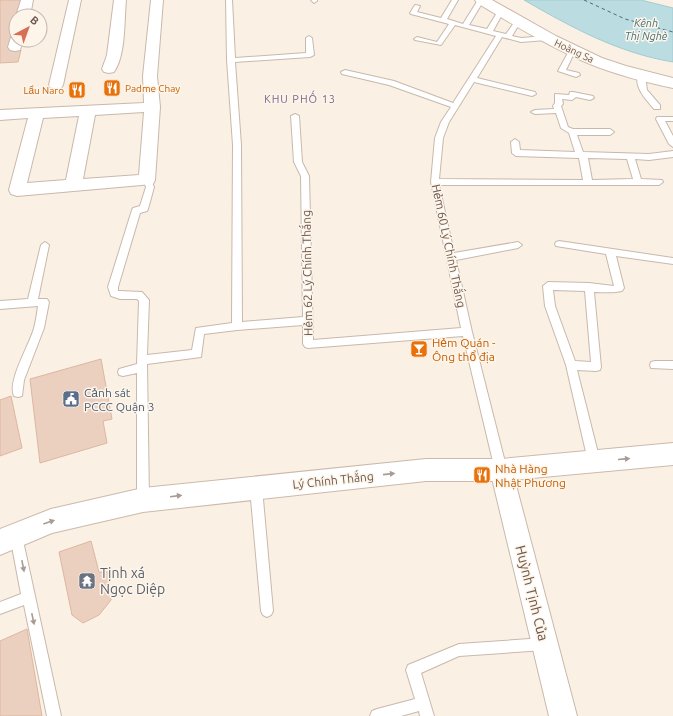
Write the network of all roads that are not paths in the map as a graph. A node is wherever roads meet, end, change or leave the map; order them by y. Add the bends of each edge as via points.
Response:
1 (75, 0) edge
2 (120, 0) edge
3 (157, 0) edge
4 (229, 0) edge
5 (455, 0) edge
6 (482, 0) edge
7 (417, 6) dead end
8 (501, 11) junction
9 (443, 20) junction
10 (518, 21) junction
11 (453, 23) junction
12 (465, 26) junction
13 (489, 32) junction
14 (504, 36) junction
15 (309, 38) dead end
16 (546, 38) junction
17 (417, 39) dead end
18 (572, 51) junction
19 (231, 60) junction
20 (109, 69) dead end
21 (345, 72) dead end
22 (576, 75) dead end
23 (641, 76) junction
24 (472, 79) junction
25 (673, 83) edge
26 (56, 86) dead end
27 (532, 94) dead end
28 (590, 98) dead end
29 (152, 106) junction
30 (455, 106) junction
31 (657, 108) dead end
32 (88, 110) junction
33 (558, 111) junction
34 (534, 112) dead end
35 (37, 113) junction
36 (0, 115) edge
37 (295, 116) dead end
38 (673, 119) edge
39 (572, 132) junction
40 (610, 132) dead end
41 (514, 142) dead end
42 (673, 144) edge
43 (670, 154) edge
44 (581, 155) junction
45 (630, 157) junction
46 (147, 180) junction
47 (435, 182) junction
48 (660, 182) dead end
49 (588, 183) junction
50 (638, 183) junction
51 (73, 186) junction
52 (8, 190) edge
53 (559, 244) dead end
54 (45, 245) dead end
55 (518, 245) dead end
56 (610, 251) junction
57 (451, 257) junction
58 (673, 262) edge
59 (589, 287) junction
60 (32, 303) junction
61 (0, 305) edge
62 (308, 321) junction
63 (237, 326) junction
64 (467, 332) junction
65 (142, 363) junction
66 (570, 365) junction
67 (655, 365) dead end
68 (673, 365) edge
69 (122, 372) dead end
70 (18, 393) dead end
71 (673, 454) edge
72 (594, 461) junction
73 (501, 470) junction
74 (256, 488) junction
75 (143, 500) junction
76 (8, 539) edge
77 (28, 597) junction
78 (0, 608) edge
79 (267, 611) dead end
80 (544, 644) junction
81 (422, 703) junction
82 (54, 716) edge
83 (377, 716) edge
84 (426, 716) edge
85 (562, 716) edge

1 - 26 street
2 - 20 street via 114,55
3 - 29 street via 150,76
4 - 19 lane
5 - 9 lane
6 - 8 main road, Hoàng Sa
6 - 12 lane
7 - 9 lane via 413,13
8 - 10 main road, Hoàng Sa
8 - 13 lane
9 - 11 lane
10 - 14 lane, Hẻm 60 Lý Chính Thắng
10 - 16 main road, Hoàng Sa
11 - 12 lane
11 - 17 lane via 439,44
12 - 13 lane
13 - 14 lane
14 - 16 lane via 524,40
14 - 24 lane, Hẻm 60 Lý Chính Thắng
15 - 19 lane via 310,55
16 - 18 main road, Hoàng Sa
18 - 22 lane via 562,71
18 - 23 main road, Hoàng Sa via 609,67
19 - 63 lane via 237,146
21 - 30 lane via 391,83
23 - 25 main road, Hoàng Sa
23 - 31 lane via 641,87
24 - 27 lane
24 - 30 lane, Hẻm 60 Lý Chính Thắng
28 - 33 lane via 573,94 572,98 558,96
29 - 32 street
29 - 46 street
30 - 47 lane, Hẻm 60 Lý Chính Thắng via 444,122 439,138
32 - 35 street
32 - 51 street
33 - 34 lane
33 - 39 lane via 565,128
35 - 36 street
35 - 52 street
37 - 62 lane, Hẻm 62 Lý Chính Thắng via 298,162 305,176
38 - 42 lane via 660,119
39 - 40 lane
39 - 44 lane
41 - 44 lane via 516,153
43 - 45 lane
44 - 45 lane
44 - 49 lane
45 - 50 lane
46 - 51 street
46 - 65 lane via 150,187 144,209 136,210 113,287 114,293 120,296 139,295 144,300
47 - 49 lane
47 - 57 lane, Hẻm 60 Lý Chính Thắng
48 - 50 lane
49 - 50 lane
51 - 52 street
53 - 56 lane
54 - 60 lane
55 - 57 lane
56 - 58 lane
56 - 59 lane via 616,288
57 - 64 lane, Hẻm 60 Lý Chính Thắng
59 - 66 lane via 596,367
59 - 66 lane via 548,286 550,306
60 - 61 lane
60 - 70 lane via 44,302 39,328 19,380
62 - 63 lane
62 - 64 lane, Hẻm 62 Lý Chính Thắng via 308,344
63 - 65 lane via 199,330 198,354
64 - 73 lane, Hẻm 60 Lý Chính Thắng
65 - 69 lane
65 - 75 lane
66 - 72 lane
67 - 68 lane
72 -> 71 main road, Lý Chính Thắng
72 - 73 main road, Lý Chính Thắng
74 -> 73 main road, Lý Chính Thắng via 426,470
73 - 80 street, Huỳnh Tịnh Của
75 -> 74 main road, Lý Chính Thắng
74 - 79 lane
76 -> 75 main road, Lý Chính Thắng via 51,521
76 -> 77 lane
77 - 78 lane
77 -> 82 lane
80 - 81 lane via 459,650 413,670
80 - 85 street, Huỳnh Tịnh Của
81 - 83 lane
81 - 84 lane

